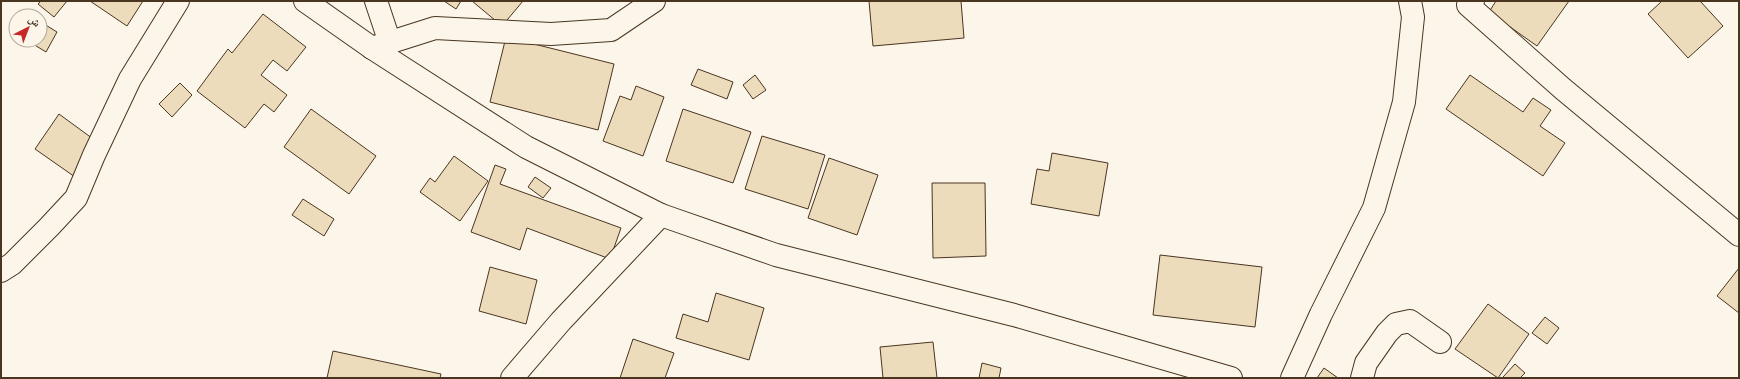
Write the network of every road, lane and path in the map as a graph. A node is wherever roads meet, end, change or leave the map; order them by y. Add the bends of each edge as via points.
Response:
1 (178, 1) edge
2 (305, 1) edge
3 (376, 1) edge
4 (654, 1) edge
5 (1410, 1) edge
6 (1468, 2) edge
7 (381, 45) junction
8 (661, 215) junction
9 (1739, 235) edge
10 (1, 271) edge
11 (1440, 342) dead end
12 (512, 378) edge
13 (1231, 378) edge
14 (1292, 378) edge
15 (1362, 378) edge

1 - 10 street via 130,79 76,198 17,259
2 - 7 street
3 - 7 street
4 - 7 street via 611,30 551,34 435,28
5 - 14 street via 1413,17 1404,102 1374,208
6 - 9 street via 1563,89
7 - 8 street via 526,147
8 - 12 street via 561,321
8 - 13 street via 776,255 1014,316
11 - 15 street via 1410,321 1396,324 1366,363

